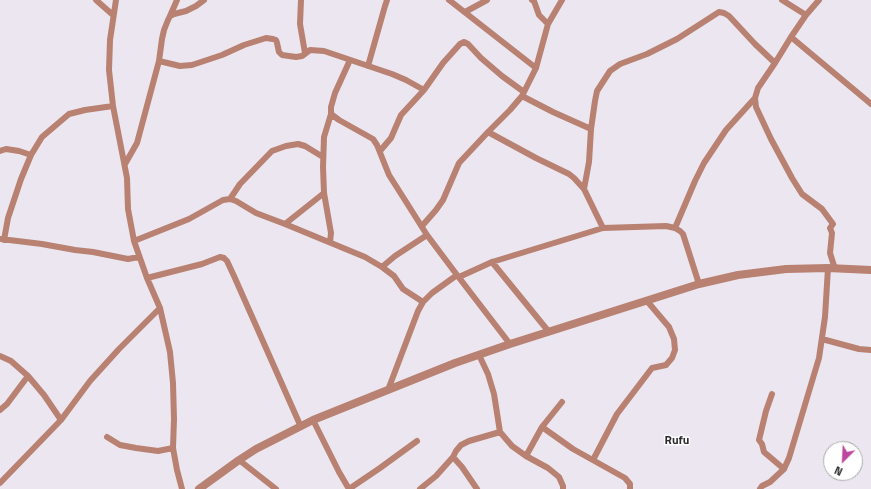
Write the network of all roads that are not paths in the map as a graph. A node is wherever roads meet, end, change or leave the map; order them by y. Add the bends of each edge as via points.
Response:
1 (96, 0) edge
2 (116, 0) edge
3 (177, 0) edge
4 (204, 0) edge
5 (301, 0) edge
6 (387, 0) edge
7 (449, 0) edge
8 (487, 0) edge
9 (532, 0) edge
10 (562, 0) edge
11 (782, 0) edge
12 (819, 0) edge
13 (465, 12) junction
14 (114, 15) junction
15 (806, 15) junction
16 (170, 16) junction
17 (548, 24) junction
18 (791, 37) junction
19 (305, 53) junction
20 (350, 60) junction
21 (159, 61) junction
22 (775, 64) junction
23 (368, 66) junction
24 (536, 68) junction
25 (424, 90) junction
26 (523, 94) junction
27 (755, 98) junction
28 (871, 104) edge
29 (113, 106) junction
30 (331, 114) junction
31 (592, 128) junction
32 (488, 132) junction
33 (380, 150) junction
34 (0, 151) edge
35 (31, 155) junction
36 (323, 157) junction
37 (125, 164) junction
38 (584, 189) junction
39 (324, 193) junction
40 (230, 199) junction
41 (285, 224) junction
42 (422, 226) junction
43 (603, 228) junction
44 (675, 228) junction
45 (427, 235) junction
46 (2, 239) edge
47 (134, 241) junction
48 (330, 242) junction
49 (139, 257) junction
50 (492, 262) junction
51 (382, 266) junction
52 (831, 269) junction
53 (871, 270) edge
54 (458, 276) junction
55 (147, 278) junction
56 (699, 284) junction
57 (647, 301) junction
58 (423, 302) junction
59 (160, 308) junction
60 (549, 332) junction
61 (822, 339) junction
62 (510, 344) junction
63 (871, 350) edge
64 (0, 356) edge
65 (479, 356) junction
66 (28, 376) junction
67 (388, 390) junction
68 (772, 394) dead end
69 (562, 402) dead end
70 (0, 410) edge
71 (61, 420) junction
72 (313, 420) junction
73 (301, 426) junction
74 (542, 427) junction
75 (500, 432) junction
76 (107, 437) dead end
77 (417, 440) dead end
78 (173, 448) junction
79 (526, 456) junction
80 (453, 457) junction
81 (239, 460) junction
82 (593, 460) junction
83 (784, 469) junction
84 (0, 483) edge
85 (182, 489) edge
86 (199, 489) edge
87 (276, 489) edge
88 (420, 489) edge
89 (476, 489) edge
90 (563, 489) edge
91 (630, 489) edge
92 (760, 489) edge

1 - 14 street
2 - 14 street
3 - 16 street
4 - 16 street via 186,11
5 - 19 street via 300,24
6 - 23 street
7 - 13 street
8 - 13 street
9 - 17 street
10 - 17 street
11 - 15 street
12 - 15 street
13 - 24 street
14 - 29 street via 109,70
15 - 18 street
16 - 21 street via 164,30
17 - 24 street
18 - 22 street
18 - 28 street
19 - 20 street via 319,50
19 - 21 street via 296,57 282,55 276,40 266,38 192,65 180,66
20 - 23 street
20 - 30 street via 335,93
21 - 37 street via 137,143
22 - 27 street via 758,88
22 - 31 street via 729,16 719,12 677,39 620,64 610,71 597,91
23 - 25 street via 406,80
24 - 26 street
25 - 26 street via 443,63 464,42
25 - 33 street via 401,115 391,138
26 - 31 street via 553,112
26 - 32 street
27 - 44 street via 726,130 704,163
27 - 52 street via 756,107 792,178 802,194 822,209 833,224 830,228
29 - 35 street via 69,114 42,138
29 - 37 street
30 - 33 street via 373,139
30 - 36 street via 324,137
31 - 38 street
32 - 38 street via 569,174
32 - 42 street via 459,163 443,200
33 - 42 street via 389,175
34 - 35 street via 6,149
35 - 46 street
36 - 39 street
36 - 40 street via 298,144 272,151 240,184
37 - 47 street via 128,209
38 - 43 street
39 - 41 street
39 - 48 street via 331,233
40 - 41 street
40 - 47 street
41 - 48 street
42 - 45 street
43 - 44 street
43 - 50 street
44 - 56 street via 683,234
45 - 51 street
45 - 54 street
46 - 49 street via 128,259
47 - 49 street
48 - 51 street
49 - 55 street
50 - 54 street
50 - 60 street
51 - 58 street via 394,276 403,289
52 - 53 street
52 - 56 street via 786,269 738,275
52 - 61 street
54 - 58 street
54 - 62 street
55 - 59 street
55 - 73 street via 224,258
56 - 57 street
57 - 60 street
57 - 82 street via 669,327 675,350 666,366 652,368 617,414
58 - 67 street
59 - 71 street via 90,381
59 - 78 street via 170,352 173,383
60 - 62 street
61 - 63 street
61 - 83 street via 819,358 790,458
62 - 65 street
64 - 66 street via 11,361
65 - 67 street
65 - 75 street via 494,394
66 - 70 street
66 - 71 street
67 - 72 street
68 - 83 street via 759,440 764,452
69 - 74 street
71 - 84 street
72 - 73 street
72 - 77 street via 349,489
73 - 81 street
74 - 79 street
74 - 82 street
75 - 79 street via 512,446
75 - 80 street via 461,445
76 - 78 street via 120,445 136,448 158,451
78 - 85 street
79 - 90 street via 559,477
80 - 88 street
80 - 89 street
81 - 86 street
81 - 87 street
82 - 91 street via 625,478 630,484
83 - 92 street

